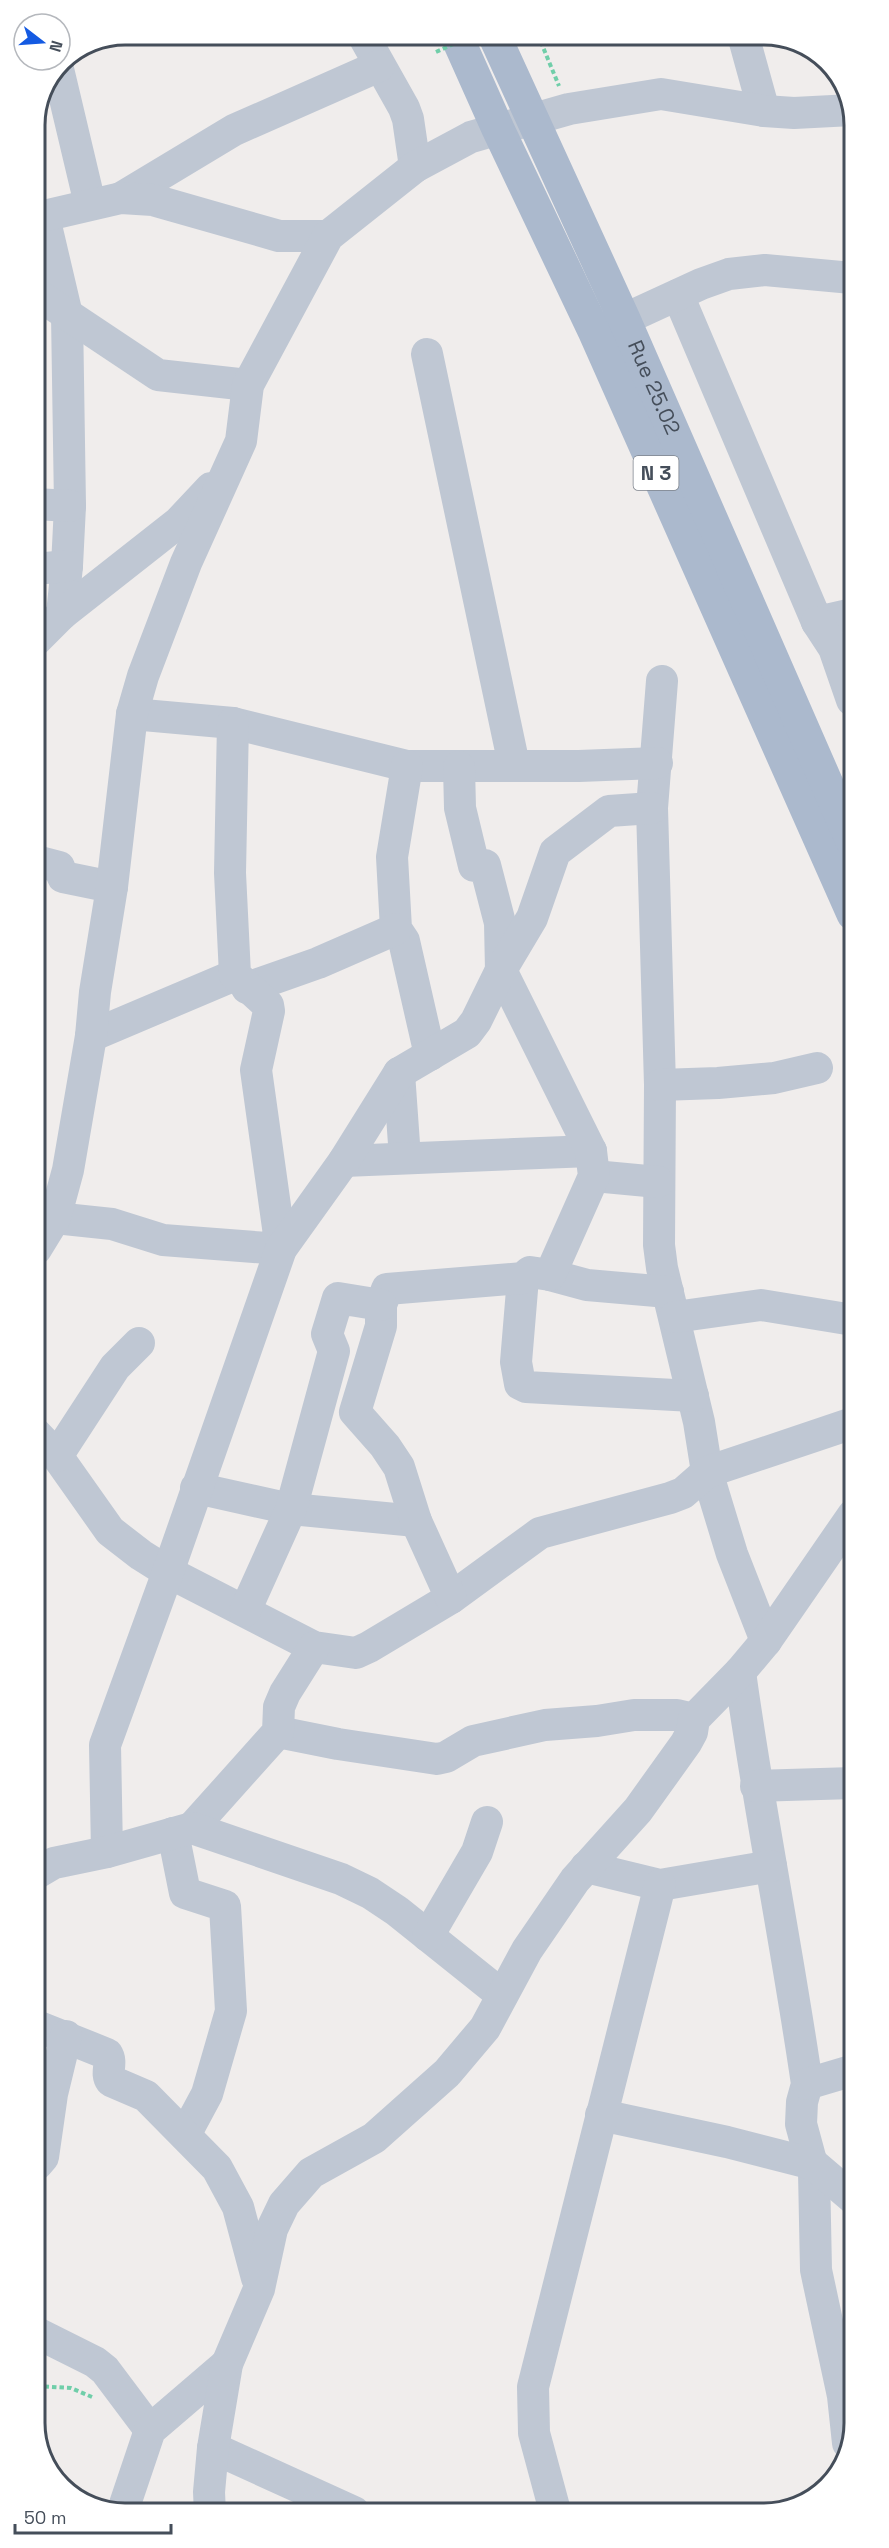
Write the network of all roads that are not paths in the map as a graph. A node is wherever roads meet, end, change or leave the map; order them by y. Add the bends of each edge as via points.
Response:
1 (368, 45) edge
2 (447, 45) edge
3 (499, 45) edge
4 (746, 45) edge
5 (379, 66) junction
6 (60, 78) edge
7 (764, 111) junction
8 (842, 111) edge
9 (533, 119) junction
10 (498, 129) junction
11 (415, 167) junction
12 (121, 198) junction
13 (90, 204) junction
14 (45, 215) edge
15 (328, 236) junction
16 (45, 238) edge
17 (844, 277) edge
18 (678, 295) junction
19 (45, 300) edge
20 (67, 315) junction
21 (624, 319) junction
22 (594, 333) junction
23 (427, 354) dead end
24 (248, 385) junction
25 (227, 470) junction
26 (45, 505) edge
27 (69, 506) junction
28 (67, 566) junction
29 (45, 568) edge
30 (62, 614) junction
31 (844, 616) edge
32 (817, 622) junction
33 (45, 631) edge
34 (844, 677) edge
35 (662, 681) dead end
36 (132, 714) junction
37 (233, 723) junction
38 (657, 763) junction
39 (514, 765) junction
40 (407, 766) junction
41 (459, 766) junction
42 (652, 808) junction
43 (844, 823) edge
44 (45, 863) edge
45 (112, 886) junction
46 (844, 894) edge
47 (396, 929) junction
48 (501, 970) junction
49 (241, 982) junction
50 (91, 1036) junction
51 (430, 1055) junction
52 (817, 1068) dead end
53 (399, 1073) junction
54 (660, 1084) junction
55 (405, 1158) junction
56 (344, 1161) junction
57 (592, 1163) junction
58 (658, 1182) junction
59 (55, 1218) junction
60 (45, 1234) edge
61 (281, 1249) junction
62 (537, 1277) junction
63 (671, 1304) junction
64 (381, 1305) junction
65 (844, 1319) edge
66 (139, 1343) dead end
67 (693, 1395) junction
68 (844, 1426) edge
69 (47, 1445) edge
70 (707, 1472) junction
71 (196, 1488) junction
72 (291, 1509) junction
73 (416, 1521) junction
74 (844, 1528) edge
75 (168, 1572) junction
76 (451, 1598) junction
77 (245, 1611) junction
78 (766, 1641) junction
79 (314, 1647) junction
80 (740, 1672) junction
81 (694, 1719) junction
82 (278, 1732) junction
83 (844, 1783) edge
84 (756, 1786) junction
85 (487, 1822) dead end
86 (183, 1830) junction
87 (107, 1852) junction
88 (771, 1866) junction
89 (586, 1867) junction
90 (45, 1868) edge
91 (660, 1885) junction
92 (428, 1936) junction
93 (502, 1995) junction
94 (45, 2029) edge
95 (66, 2036) junction
96 (844, 2073) edge
97 (807, 2084) junction
98 (601, 2115) junction
99 (185, 2135) junction
100 (45, 2143) edge
101 (813, 2164) junction
102 (844, 2190) edge
103 (259, 2289) junction
104 (45, 2337) edge
105 (227, 2364) junction
106 (844, 2376) edge
107 (150, 2430) junction
108 (213, 2448) junction
109 (125, 2503) edge
110 (210, 2503) edge
111 (334, 2503) edge
112 (553, 2503) edge

1 - 5 street
2 - 10 main road, N 3
3 - 9 main road, Rue 25.02 / N 3
4 - 7 street
5 - 11 street via 408,119
5 - 12 street via 234,130
6 - 13 street
7 - 8 street
7 - 9 street via 661,94
9 - 10 street
9 - 21 main road, Rue 25.02 / N 3
10 - 11 street via 471,137
10 - 22 main road, N 3
11 - 15 street
12 - 13 street
12 - 15 street via 153,200 279,236
13 - 14 street
15 - 24 street
16 - 20 street
17 - 18 street via 743,271
18 - 21 street
18 - 32 street
19 - 20 street
20 - 24 street via 158,375
20 - 27 street
21 - 22 street
21 - 43 main road, Rue 25.02 / N 3
22 - 46 main road, N 3
23 - 39 street
24 - 25 street via 241,441
25 - 30 street via 179,522
25 - 36 street via 155,642
26 - 27 street
27 - 28 street
28 - 29 street
28 - 30 street
30 - 33 street
31 - 32 street
32 - 34 street via 834,648
35 - 38 street
36 - 37 street
36 - 45 street
37 - 40 street
37 - 49 street via 230,873
38 - 39 street
38 - 42 street
39 - 41 street
40 - 41 street
40 - 47 street via 392,857
41 - 48 street via 460,808 474,866 485,865 500,923
42 - 48 street via 609,811 555,852 532,918
42 - 54 street
44 - 45 street via 59,867 63,877
45 - 50 street
47 - 49 street via 318,963
47 - 51 street via 404,941
48 - 51 street via 467,1033
48 - 57 street
49 - 50 street
49 - 61 street via 268,1005 269,1011 256,1070
50 - 59 street via 68,1170
51 - 53 street
52 - 54 street via 774,1078
53 - 55 street
53 - 56 street
54 - 58 street
55 - 56 street
55 - 57 street
56 - 61 street
57 - 58 street
57 - 62 street
58 - 63 street via 659,1245
59 - 60 street
59 - 61 street via 112,1224 163,1240
61 - 71 street
62 - 63 street
62 - 64 street via 387,1289
62 - 67 street via 516,1362 520,1384
63 - 65 street via 761,1305
63 - 67 street
64 - 72 street via 338,1298 327,1334 334,1351
64 - 73 street via 381,1326 355,1412 399,1467
66 - 69 street
67 - 70 street
68 - 70 street
69 - 75 street via 110,1531
70 - 76 street via 684,1492 670,1498 540,1533
70 - 78 street via 732,1554
71 - 72 street
71 - 75 street
72 - 73 street
72 - 77 street
73 - 76 street
74 - 78 street
75 - 77 street
75 - 87 street via 105,1745
76 - 79 street via 356,1653
77 - 79 street
78 - 80 street
79 - 82 street via 279,1707
80 - 81 street
80 - 84 street
81 - 82 street via 634,1714 545,1725 472,1741 437,1759
81 - 89 street via 692,1732 679,1754 638,1810
82 - 86 street
83 - 84 street
84 - 88 street
85 - 92 street via 477,1852
86 - 87 street
86 - 92 street via 341,1879 370,1893
86 - 99 street via 185,1893 225,1906 232,2004 207,2094
87 - 90 street
88 - 91 street
88 - 97 street
89 - 91 street
89 - 93 street via 527,1950
91 - 98 street
92 - 93 street
93 - 103 street via 485,2028 447,2073 374,2138 311,2173 296,2188 272,2229
94 - 95 street
95 - 99 street via 107,2054 111,2081 142,2093
95 - 100 street
96 - 97 street
97 - 101 street via 801,2124
98 - 101 street
98 - 112 street via 532,2387 534,2433
99 - 103 street via 217,2168 238,2207
101 - 102 street
101 - 106 street via 816,2270
103 - 105 street
104 - 107 street via 105,2370
105 - 107 street
105 - 108 street
107 - 109 street
108 - 110 street
108 - 111 street

